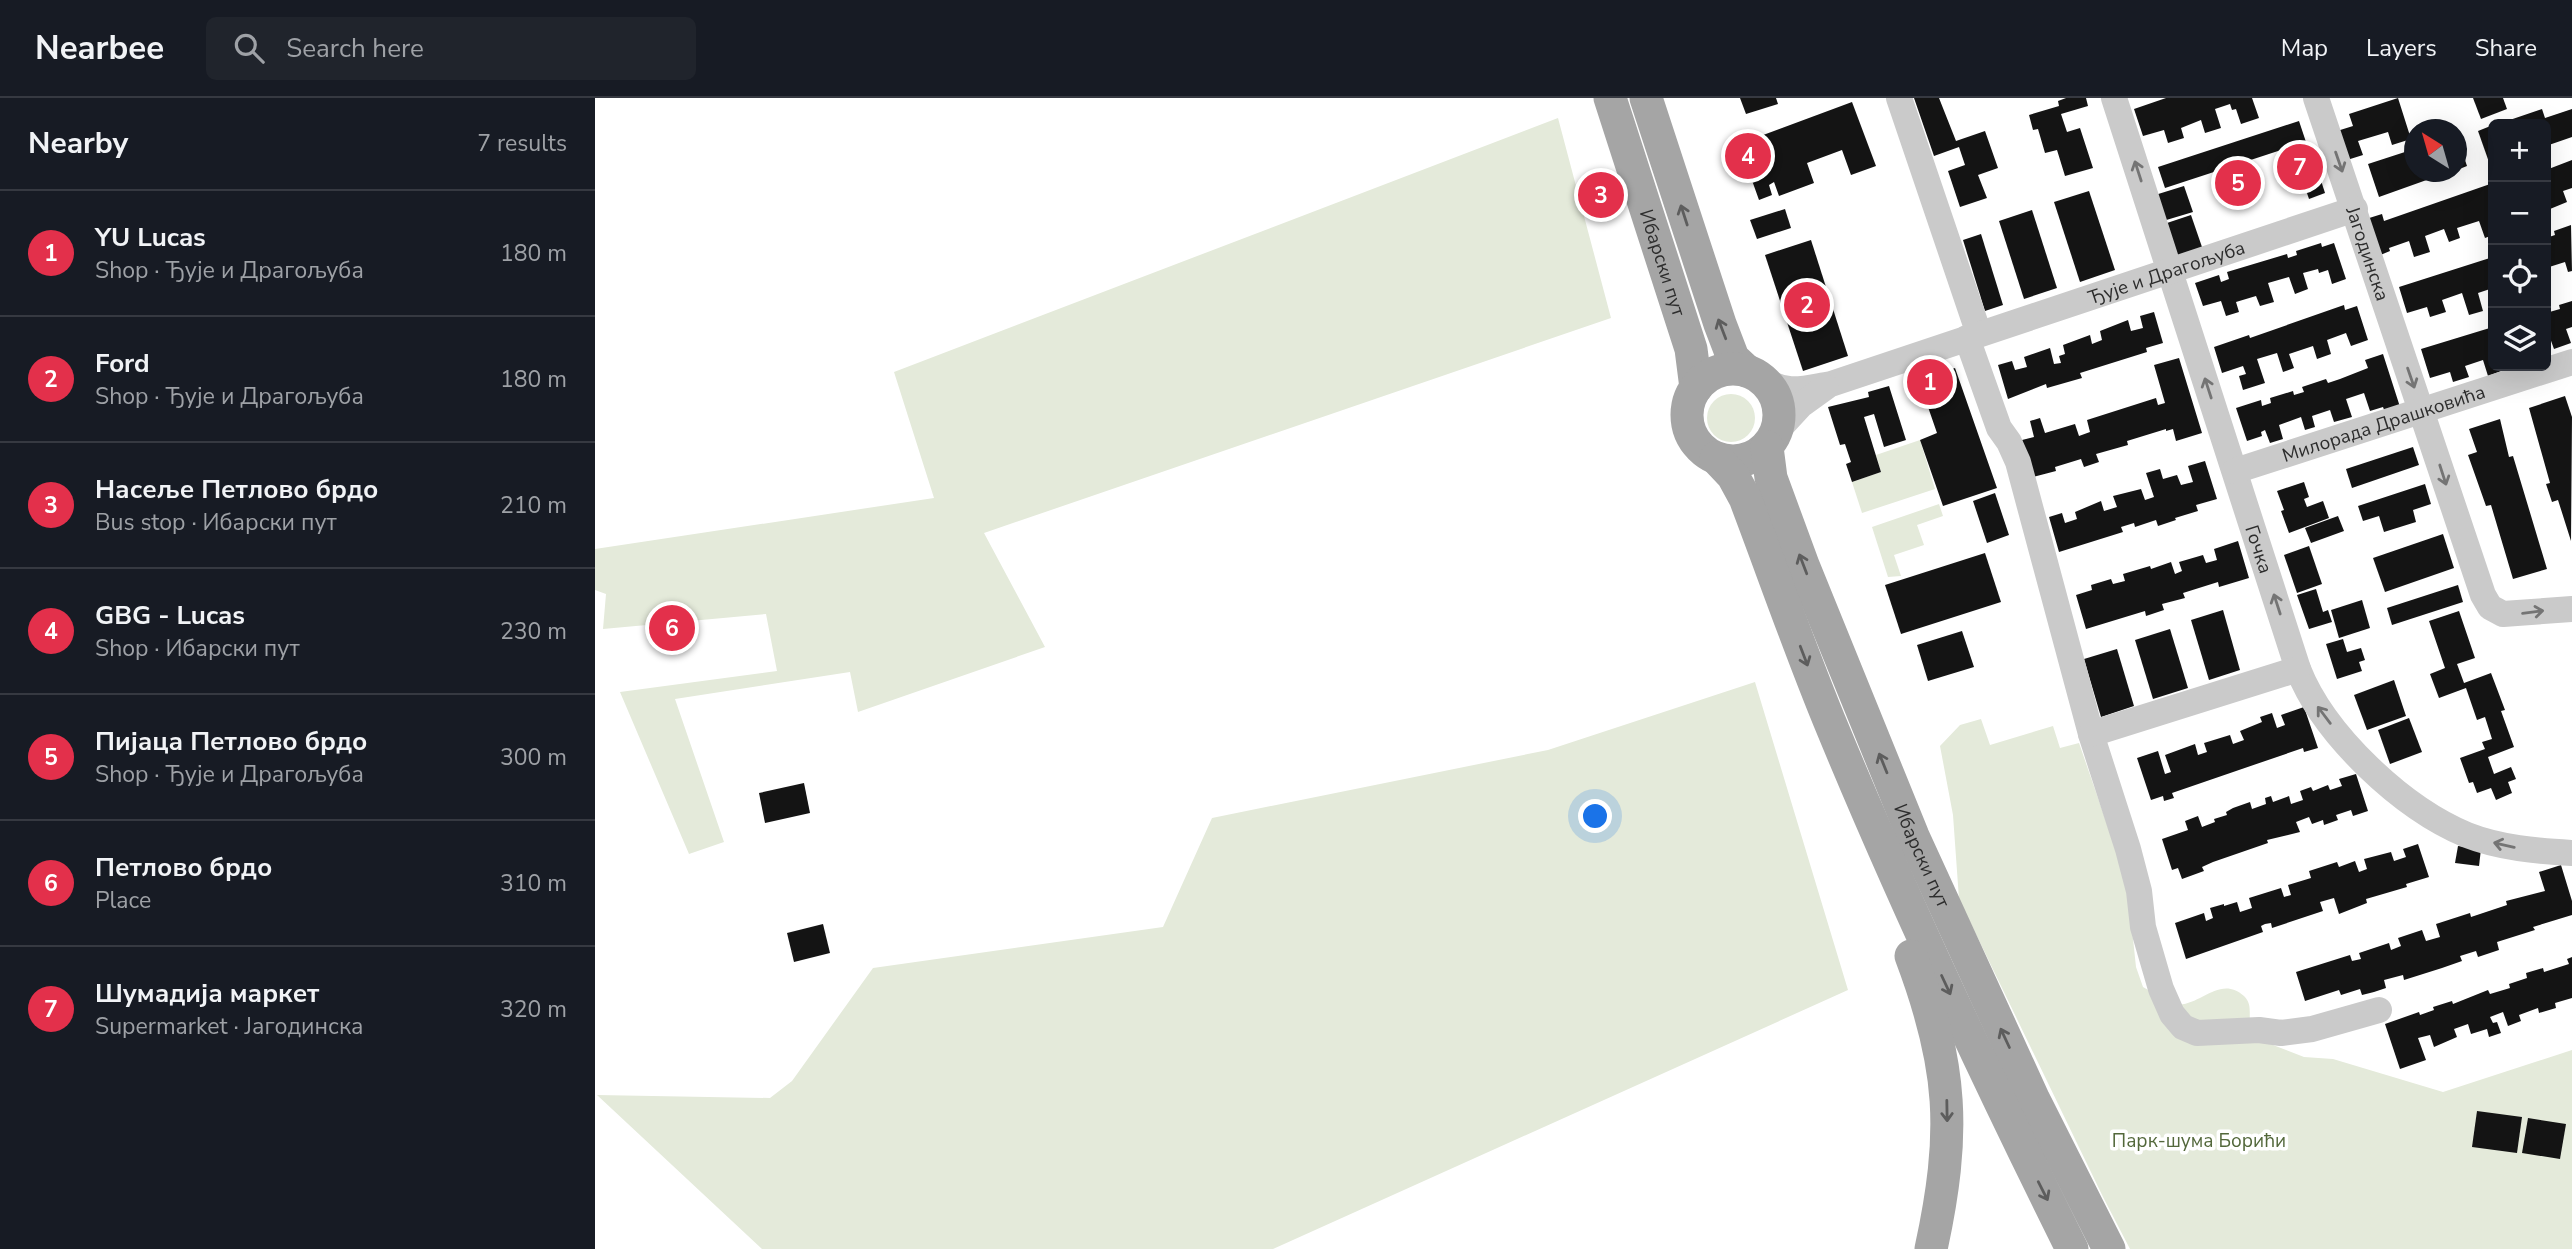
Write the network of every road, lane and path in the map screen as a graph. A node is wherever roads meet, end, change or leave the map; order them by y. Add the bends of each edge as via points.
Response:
1 (1610, 98) edge
2 (1646, 98) edge
3 (1899, 98) edge
4 (2113, 98) edge
5 (2316, 98) edge
6 (2355, 209) junction
7 (2170, 271) junction
8 (1973, 336) junction
9 (2572, 362) edge
10 (1755, 375) junction
11 (1831, 384) junction
12 (1696, 388) junction
13 (2422, 410) junction
14 (1772, 439) junction
15 (1716, 458) junction
16 (2235, 471) junction
17 (2572, 609) edge
18 (2298, 670) junction
19 (2091, 734) junction
20 (2572, 853) edge
21 (1887, 856) junction
22 (2379, 1010) dead end
23 (1931, 1249) edge
24 (2072, 1249) edge
25 (2109, 1249) edge

1 - 12 main road, Ибарски пут via 1691,349
10 -> 2 main road, Ибарски пут via 1733,358
3 - 8 street
7 -> 4 street, Гочка
5 -> 6 street, Јагодинска
6 - 7 street, Ђује и Драгољуба
6 -> 13 street, Јагодинска
7 - 8 street, Ђује и Драгољуба
16 -> 7 street, Гочка
8 - 11 street, Ђује и Драгољуба
8 - 19 street via 1999,428 2018,462
9 - 13 street, Милорада Драшковића
10 - 11 street, Ђује и Драгољуба via 1790,391
10 - 12 main road via 1738,369 1719,372
10 - 14 main road via 1776,397 1780,420
11 - 14 street, Ђује и Драгољуба via 1801,405
12 - 15 main road via 1688,411 1691,434
13 - 16 street, Милорада Драшковића
13 -> 17 street, Јагодинска via 2473,569 2490,607 2508,614
14 - 15 main road via 1749,459
25 -> 14 main road, Ибарски пут via 1913,836 1771,478
15 -> 21 main road, Ибарски пут via 1745,498 1829,720
18 -> 16 street, Гочка
18 - 19 street
20 -> 18 street, Гочка via 2481,840 2414,805 2339,733 2308,692
19 - 22 street via 2128,849 2161,989 2183,1027 2197,1033 2281,1033
21 -> 23 main road via 1894,918 1926,995 1947,1091 1943,1195
21 -> 24 main road, Ибарски пут

